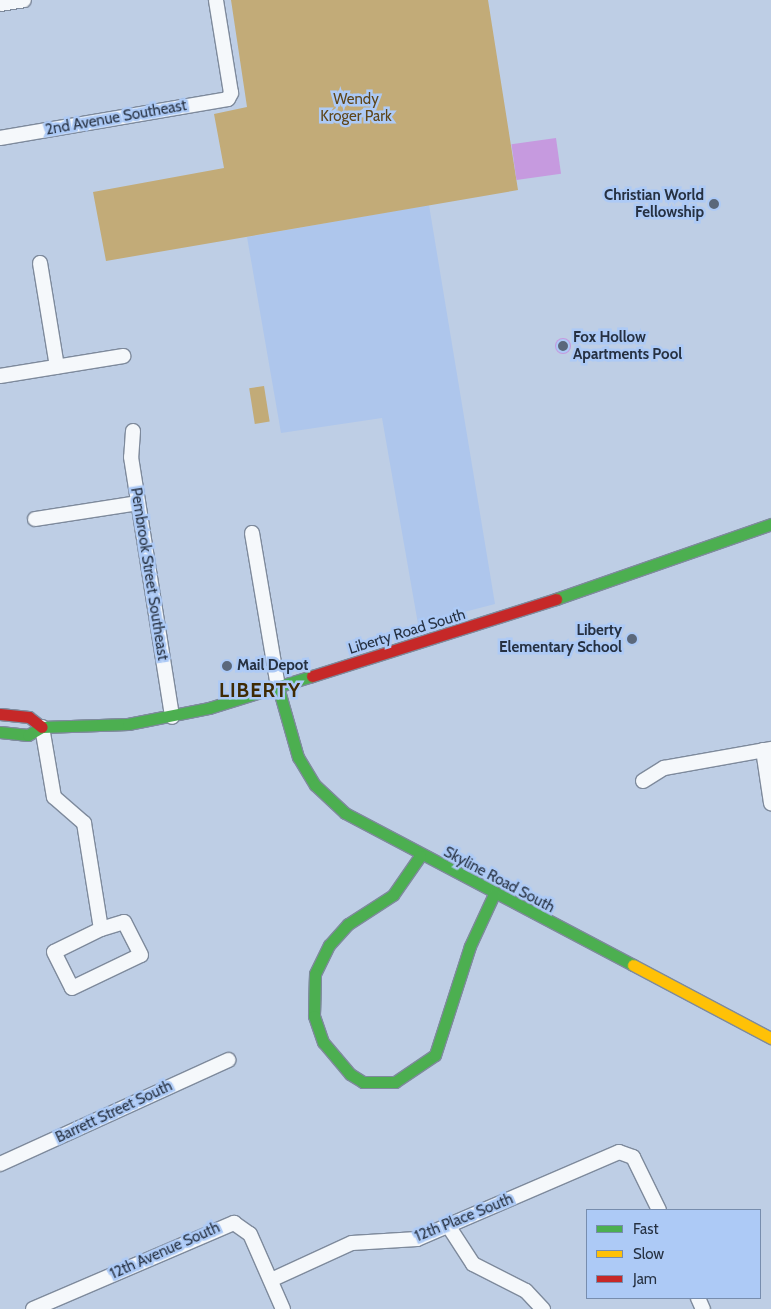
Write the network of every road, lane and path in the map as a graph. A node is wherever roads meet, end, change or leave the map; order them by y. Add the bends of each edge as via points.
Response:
1 (24, 0) edge
2 (216, 0) edge
3 (0, 4) edge
4 (0, 138) edge
5 (40, 263) dead end
6 (123, 356) dead end
7 (57, 367) junction
8 (0, 376) edge
9 (133, 431) dead end
10 (138, 503) junction
11 (35, 519) dead end
12 (771, 524) edge
13 (252, 533) dead end
14 (278, 687) junction
15 (0, 714) edge
16 (172, 717) junction
17 (42, 727) junction
18 (0, 732) edge
19 (767, 750) edge
20 (643, 781) dead end
21 (771, 803) edge
22 (420, 856) junction
23 (494, 894) junction
24 (101, 928) junction
25 (771, 1038) edge
26 (228, 1060) dead end
27 (0, 1164) edge
28 (659, 1209) edge
29 (449, 1227) junction
30 (271, 1280) junction
31 (33, 1309) edge
32 (284, 1309) edge
33 (543, 1309) edge

1 - 3 street
2 - 4 street, 2nd Avenue Southeast via 231,97
5 - 7 street
6 - 7 street
7 - 8 street
9 - 10 street, Pembrook Street Southeast via 131,457
10 - 11 street
10 - 16 street, Pembrook Street Southeast
12 - 14 main road, Liberty Road South via 570,595
13 - 14 street
14 - 16 main road, Liberty Road South
14 - 22 main road, Skyline Road South via 294,751 316,785 345,813
15 - 17 main road, Liberty Road South via 29,717
16 - 17 main road, Liberty Road South via 107,726
17 - 18 main road, Liberty Road South via 28,735
17 - 24 street via 54,797 84,823
19 - 20 street via 664,768
19 - 21 street
22 - 23 main road, Skyline Road South
22 - 23 main road via 393,895 348,924 329,945 315,974 314,1016 323,1042 350,1074 363,1082 396,1082 435,1055 470,946
23 - 25 main road, Skyline Road South
24 - 24 street via 54,952 72,988 141,954 124,922
26 - 27 street, Barrett Street South
28 - 29 street, 12th Place South via 639,1167 626,1152 609,1154
29 - 30 street, 12th Place South via 411,1240 352,1243
29 - 33 street via 473,1264 526,1291
30 - 31 street, 12th Avenue South via 250,1234 234,1223 223,1224
30 - 32 street, 12th Avenue South

